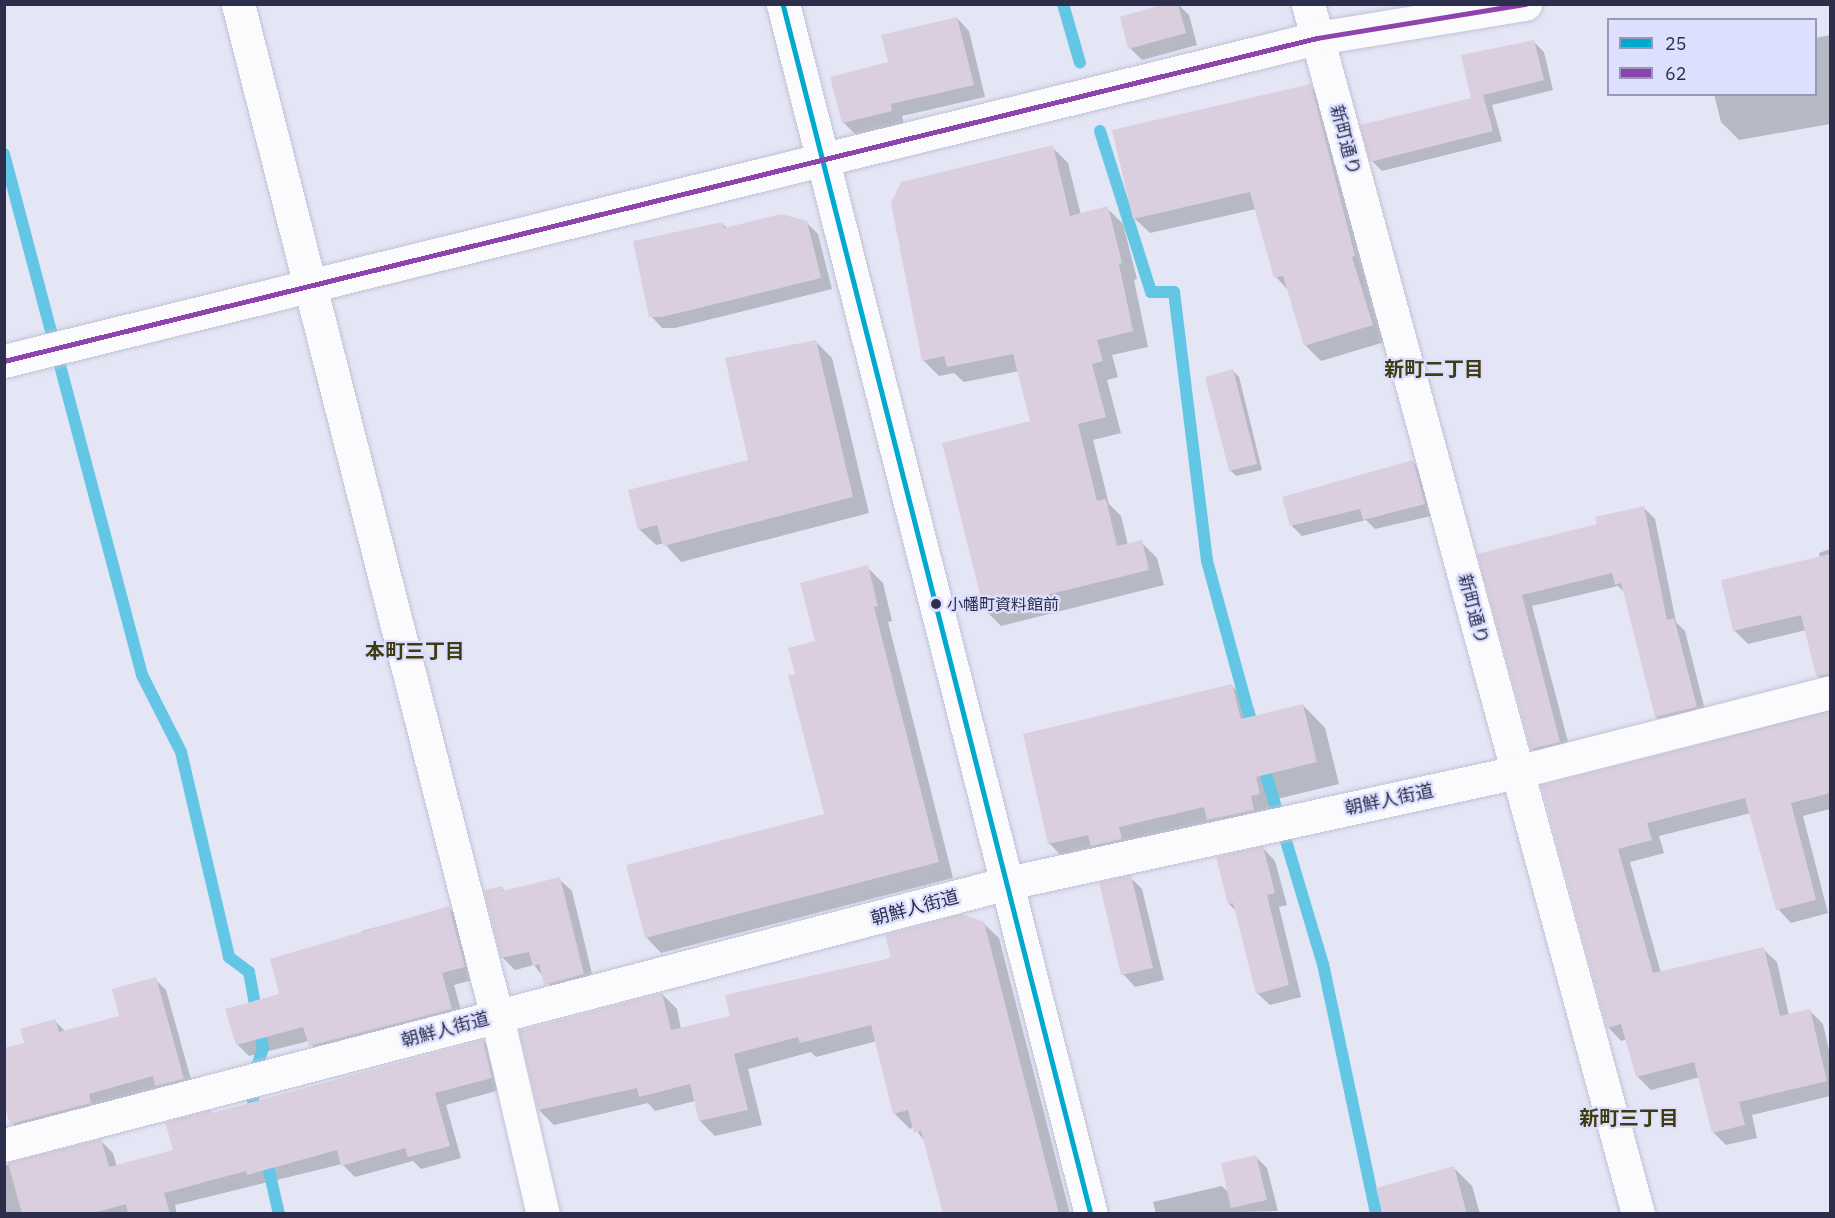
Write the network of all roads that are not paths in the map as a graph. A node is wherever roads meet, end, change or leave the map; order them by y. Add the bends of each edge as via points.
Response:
1 (238, 4) edge
2 (783, 4) edge
3 (1308, 4) edge
4 (1526, 4) edge
5 (1317, 38) junction
6 (822, 160) junction
7 (308, 286) junction
8 (4, 361) edge
9 (1830, 692) edge
10 (1517, 772) junction
11 (1008, 883) junction
12 (497, 1017) junction
13 (4, 1145) edge
14 (543, 1214) edge
15 (1091, 1214) edge
16 (1638, 1214) edge

1 - 7 street
2 - 6 street
3 - 5 street, 新町通り
4 - 5 street
5 - 6 street
5 - 10 street, 新町通り
6 - 7 street
6 - 11 street
7 - 8 street
7 - 12 street
9 - 10 street, 朝鮮人街道
10 - 11 street, 朝鮮人街道
10 - 16 street, 新町通り
11 - 12 street, 朝鮮人街道
11 - 15 street
12 - 13 street, 朝鮮人街道
12 - 14 street

